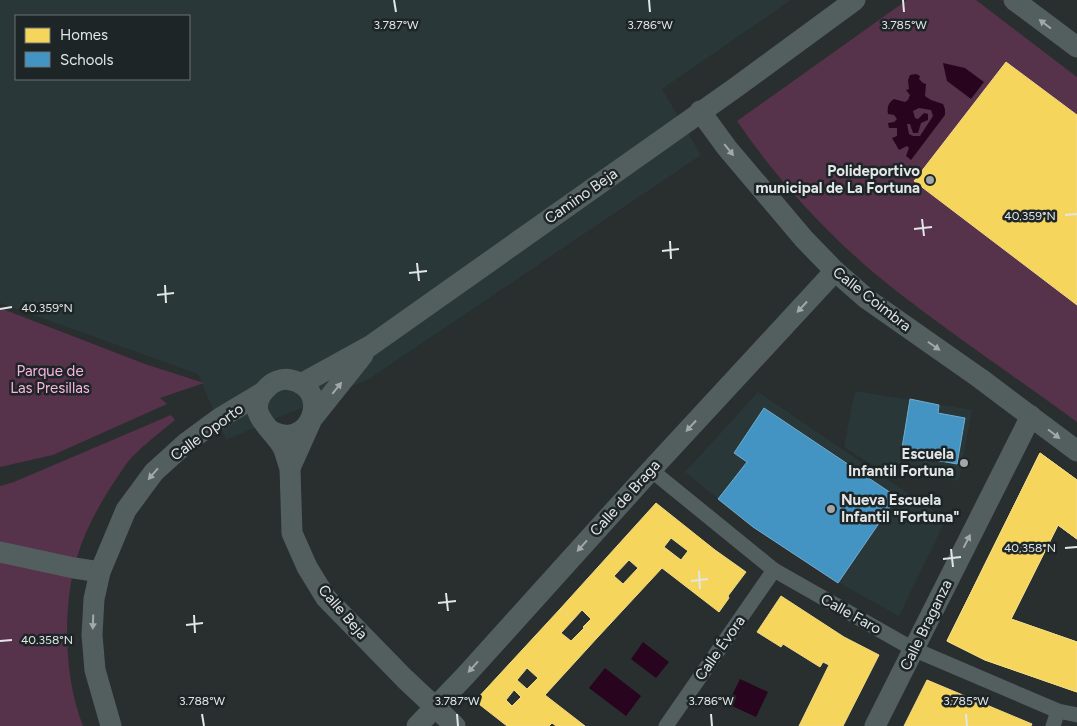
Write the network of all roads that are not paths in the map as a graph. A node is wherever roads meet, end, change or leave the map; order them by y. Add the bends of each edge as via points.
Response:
1 (855, 0) edge
2 (1014, 0) edge
3 (1077, 48) edge
4 (700, 111) junction
5 (835, 271) junction
6 (370, 346) junction
7 (301, 384) junction
8 (262, 393) junction
9 (1031, 416) junction
10 (312, 419) junction
11 (270, 430) junction
12 (1077, 451) edge
13 (290, 468) junction
14 (651, 470) junction
15 (0, 552) edge
16 (774, 570) junction
17 (100, 572) junction
18 (914, 649) junction
19 (435, 708) junction
20 (1058, 710) junction
21 (1077, 715) edge
22 (111, 726) edge
23 (417, 726) edge
24 (455, 726) edge
25 (666, 726) edge
26 (875, 726) edge
27 (1052, 726) edge

1 - 4 street, Camino Beja
3 -> 2 street
4 -> 5 street, Calle Coimbra via 727,148
4 - 6 street, Camino Beja
5 -> 9 street, Calle Coimbra via 867,299
5 -> 14 street, Calle de Braga
6 - 7 street, Camino Beja
10 -> 6 street
7 - 8 street via 277,381
7 - 10 street via 313,400
8 - 11 street via 259,413 262,423
8 -> 17 street, Calle Oporto via 220,418 154,472 126,510
9 -> 12 street, Calle Coimbra
18 -> 9 street, Calle Braganza
10 - 11 street via 293,434 283,435
10 - 13 street
11 - 13 street via 283,447
13 - 19 street, Calle Beja via 292,533 307,567 326,598
14 - 16 street, Calle Faro
14 -> 19 street, Calle de Braga
15 - 17 street
16 - 18 street, Calle Faro
16 - 25 street, Calle Évora
17 -> 22 street, Calle Oporto via 94,599 92,635 95,670
18 - 20 street, Calle Faro
18 - 26 street, Calle Braganza
19 - 23 street, Calle de Braga
19 - 24 street, Calle Beja
20 - 21 street, Calle Faro
20 - 27 street

